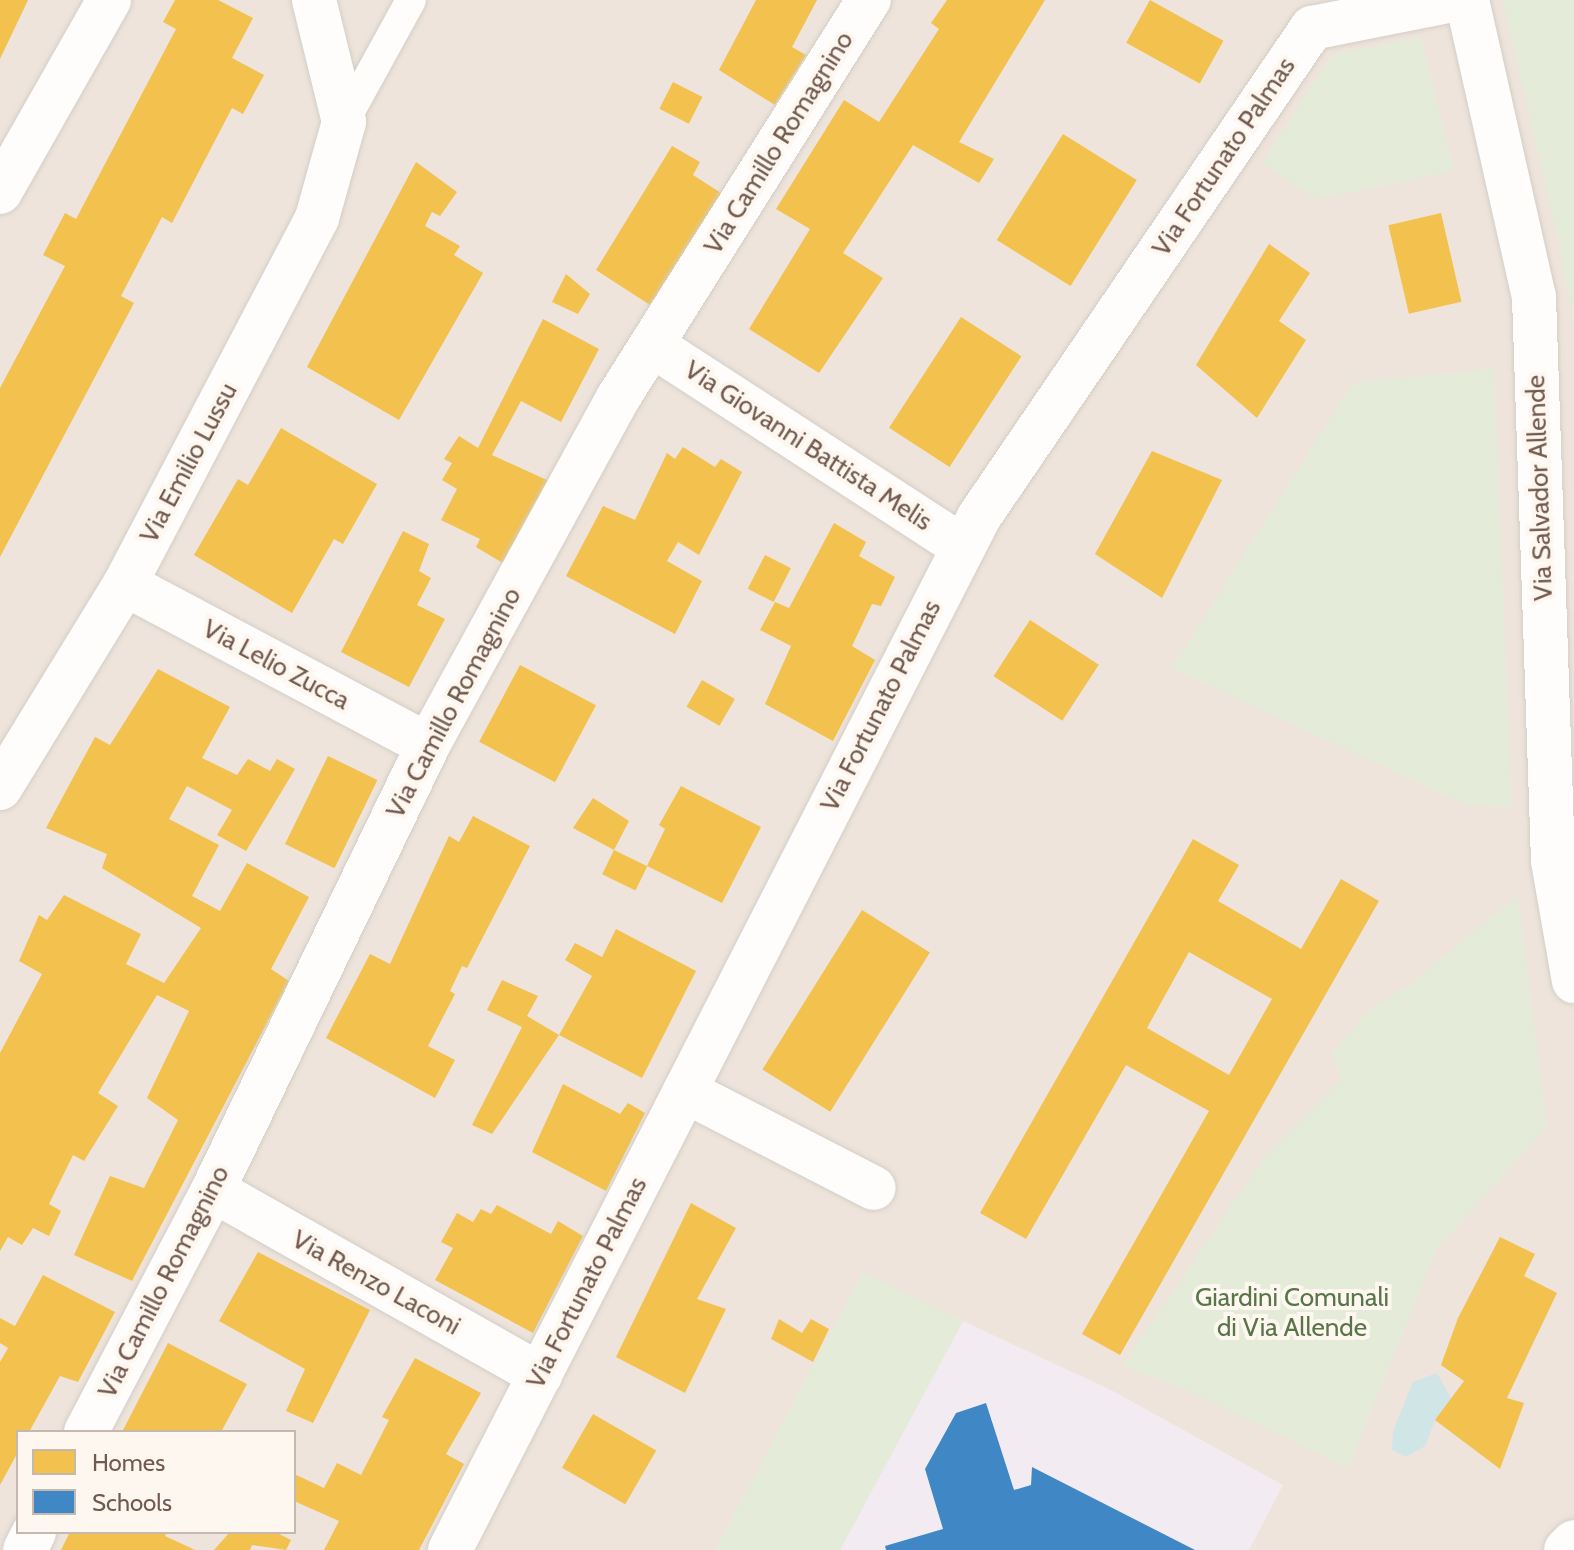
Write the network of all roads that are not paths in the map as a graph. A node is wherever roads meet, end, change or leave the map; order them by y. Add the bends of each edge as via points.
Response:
1 (109, 0) edge
2 (314, 0) edge
3 (411, 0) edge
4 (869, 0) edge
5 (1453, 0) edge
6 (1467, 0) edge
7 (344, 122) junction
8 (0, 192) edge
9 (652, 345) junction
10 (963, 547) junction
11 (125, 584) junction
12 (14, 725) edge
13 (428, 745) junction
14 (0, 788) edge
15 (1574, 981) edge
16 (685, 1091) junction
17 (874, 1188) dead end
18 (213, 1190) junction
19 (540, 1375) junction
20 (87, 1430) edge
21 (1574, 1542) edge
22 (450, 1550) edge
23 (1566, 1550) edge

1 - 8 street
2 - 7 street, Via Emilio Lussu
3 - 7 lane, Via Emilio Lussu
4 - 9 street, Via Camillo Romagnino
5 - 10 street, Via Fortunato Palmas via 1312,28
6 - 15 street, Via Salvador Allende via 1534,297 1553,861
7 - 11 street, Via Emilio Lussu via 317,218
9 - 10 street, Via Giovanni Battista Melis
9 - 13 street, Via Camillo Romagnino
10 - 16 street, Via Fortunato Palmas
11 - 12 street, Via Emilio Lussu
11 - 13 street, Via Lelio Zucca
12 - 14 street, Via Emilio Lussu
13 - 18 street, Via Camillo Romagnino
16 - 17 street
16 - 19 street, Via Fortunato Palmas
18 - 19 street, Via Renzo Laconi
18 - 20 street, Via Camillo Romagnino
19 - 22 street, Via Fortunato Palmas
21 - 23 street

